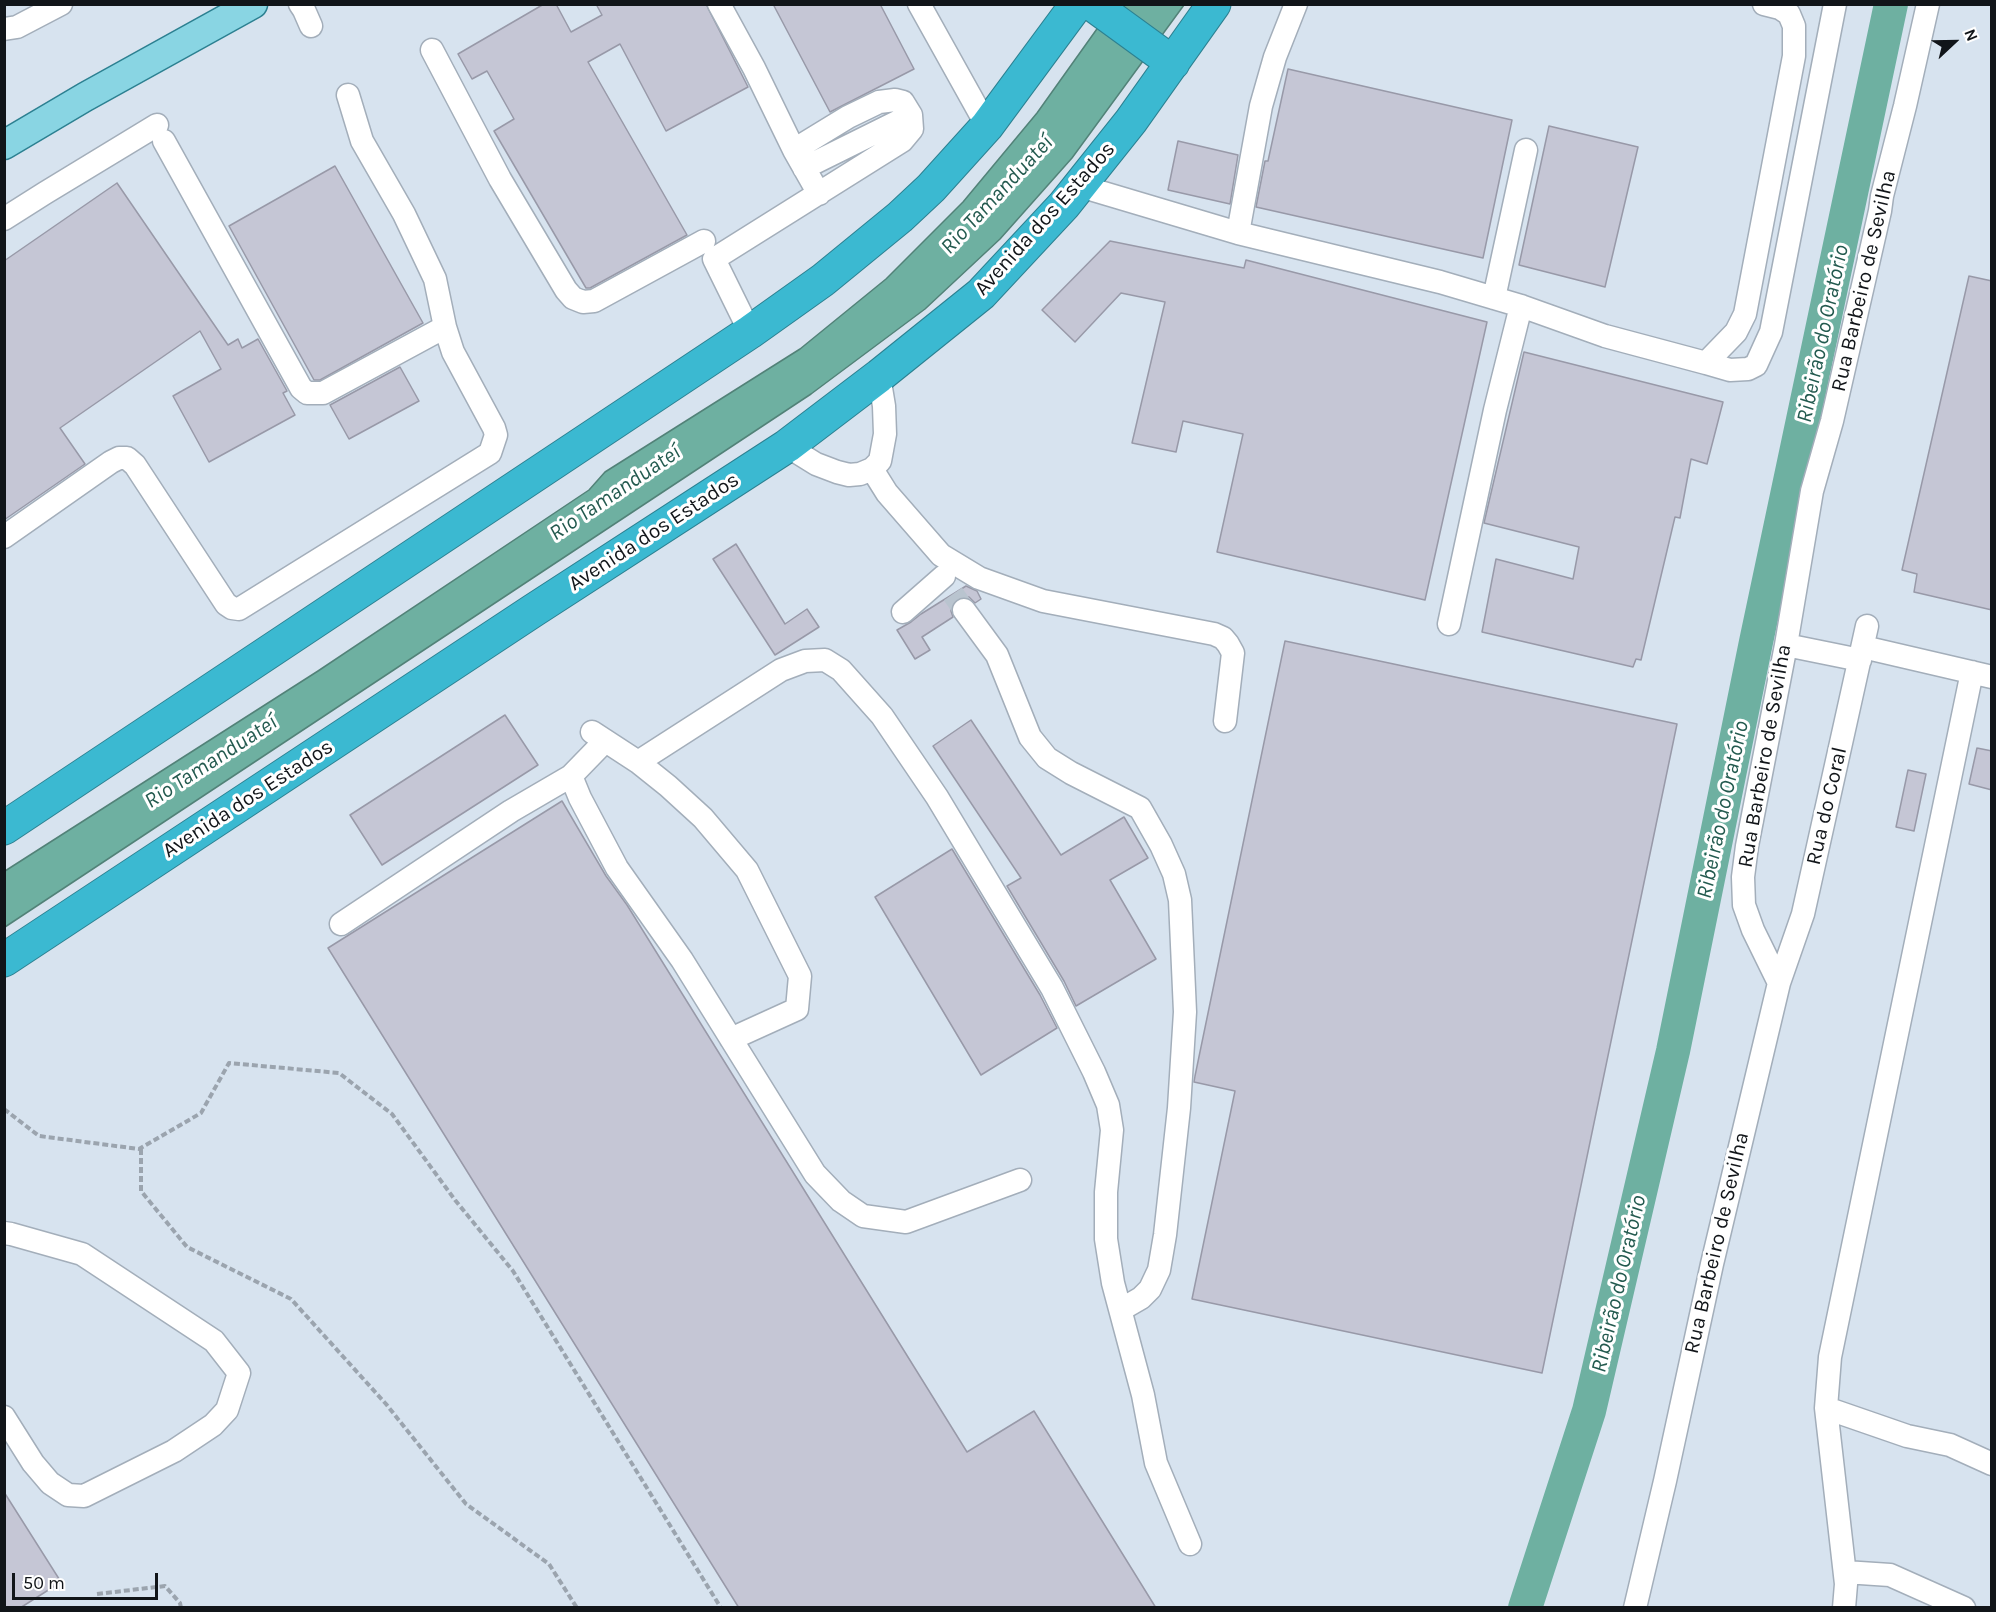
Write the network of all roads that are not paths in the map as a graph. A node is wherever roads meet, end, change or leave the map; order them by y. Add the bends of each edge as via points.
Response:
1 (61, 4) edge
2 (253, 4) edge
3 (300, 4) edge
4 (719, 4) edge
5 (919, 4) edge
6 (1214, 4) edge
7 (1296, 4) edge
8 (1764, 4) edge
9 (1835, 4) edge
10 (1928, 4) edge
11 (1090, 6) edge
12 (311, 26) dead end
13 (4, 29) edge
14 (432, 50) dead end
15 (1164, 56) junction
16 (348, 95) dead end
17 (987, 126) junction
18 (4, 145) edge
19 (1526, 150) dead end
20 (799, 159) junction
21 (1080, 186) junction
22 (819, 194) junction
23 (4, 219) edge
24 (1238, 233) junction
25 (704, 241) dead end
26 (1494, 298) junction
27 (1521, 306) junction
28 (445, 327) junction
29 (750, 332) junction
30 (1706, 363) junction
31 (879, 376) junction
32 (787, 446) junction
33 (872, 469) junction
34 (4, 537) edge
35 (951, 584) junction
36 (903, 612) dead end
37 (1449, 624) dead end
38 (1863, 644) junction
39 (1786, 645) junction
40 (1982, 675) edge
41 (1225, 721) dead end
42 (638, 762) junction
43 (571, 776) junction
44 (4, 828) edge
45 (341, 924) dead end
46 (4, 960) edge
47 (1779, 983) junction
48 (731, 1039) junction
49 (1020, 1180) dead end
50 (4, 1233) edge
51 (1122, 1310) junction
52 (1827, 1408) junction
53 (4, 1417) edge
54 (1992, 1464) edge
55 (1190, 1544) dead end
56 (1845, 1572) junction
57 (1635, 1608) edge
58 (1844, 1608) edge
59 (1964, 1608) edge

1 - 13 street via 17,27
2 - 18 main road
3 - 12 street
4 - 20 street
5 - 17 street
6 - 15 highway, Avenida dos Estados
7 - 24 street via 1261,106
8 - 30 street via 1789,14 1794,26 1794,56 1744,315 1737,332
9 - 30 street via 1771,332 1756,365 1748,369 1730,370
10 - 39 street, Rua Barbeiro de Sevilha via 1832,421 1812,491
11 - 15 highway
11 - 17 highway
14 - 25 street via 500,179 573,298 594,301
15 - 21 highway, Avenida dos Estados
16 - 28 street via 362,141 435,279
17 - 29 highway via 900,217 823,280
19 - 26 street
20 - 22 street
20 - 22 street via 911,115 912,129 902,141
21 - 24 street
21 - 31 highway, Avenida dos Estados via 981,294
22 - 29 street via 714,260
23 - 28 street via 45,193 161,133 307,393 323,393
24 - 26 street
26 - 27 street
27 - 30 street via 1605,336
27 - 37 street
28 - 34 street via 453,352 494,428 496,435 490,453 239,609 226,604 127,458 111,462
29 - 44 highway
31 - 32 highway, Avenida dos Estados
31 - 33 street via 885,434 880,461
32 - 33 street via 837,472 849,475
32 - 46 highway, Avenida dos Estados
33 - 35 street
35 - 36 street
35 - 41 street via 979,578 1044,601 1223,638 1233,653
35 - 51 street via 997,655 1030,737 1047,758 1140,808 1174,874 1180,900 1185,1012 1179,1108 1163,1246 1160,1270 1150,1289
38 - 39 street via 1819,653
38 - 40 street
38 - 47 street, Rua do Coral via 1803,914
39 - 47 street, Rua Barbeiro de Sevilha via 1749,830 1743,890 1747,914
40 - 52 street via 1830,1357
42 - 43 street via 598,736
42 - 48 street via 703,818 747,870 800,976 797,1009
42 - 51 street via 782,670 805,661 825,660 841,670 882,716 938,797 1052,988 1108,1105 1112,1130 1106,1239
43 - 45 street
43 - 48 street via 617,868 682,960
47 - 57 street, Rua Barbeiro de Sevilha
48 - 49 street via 815,1174 841,1201 863,1216 906,1222
50 - 53 street via 82,1254 214,1341 239,1373 227,1410 213,1425 174,1451 84,1496 68,1495 50,1483
51 - 55 street via 1156,1463
52 - 54 street via 1907,1436 1950,1445
52 - 56 street
56 - 58 street
56 - 59 street via 1890,1575

